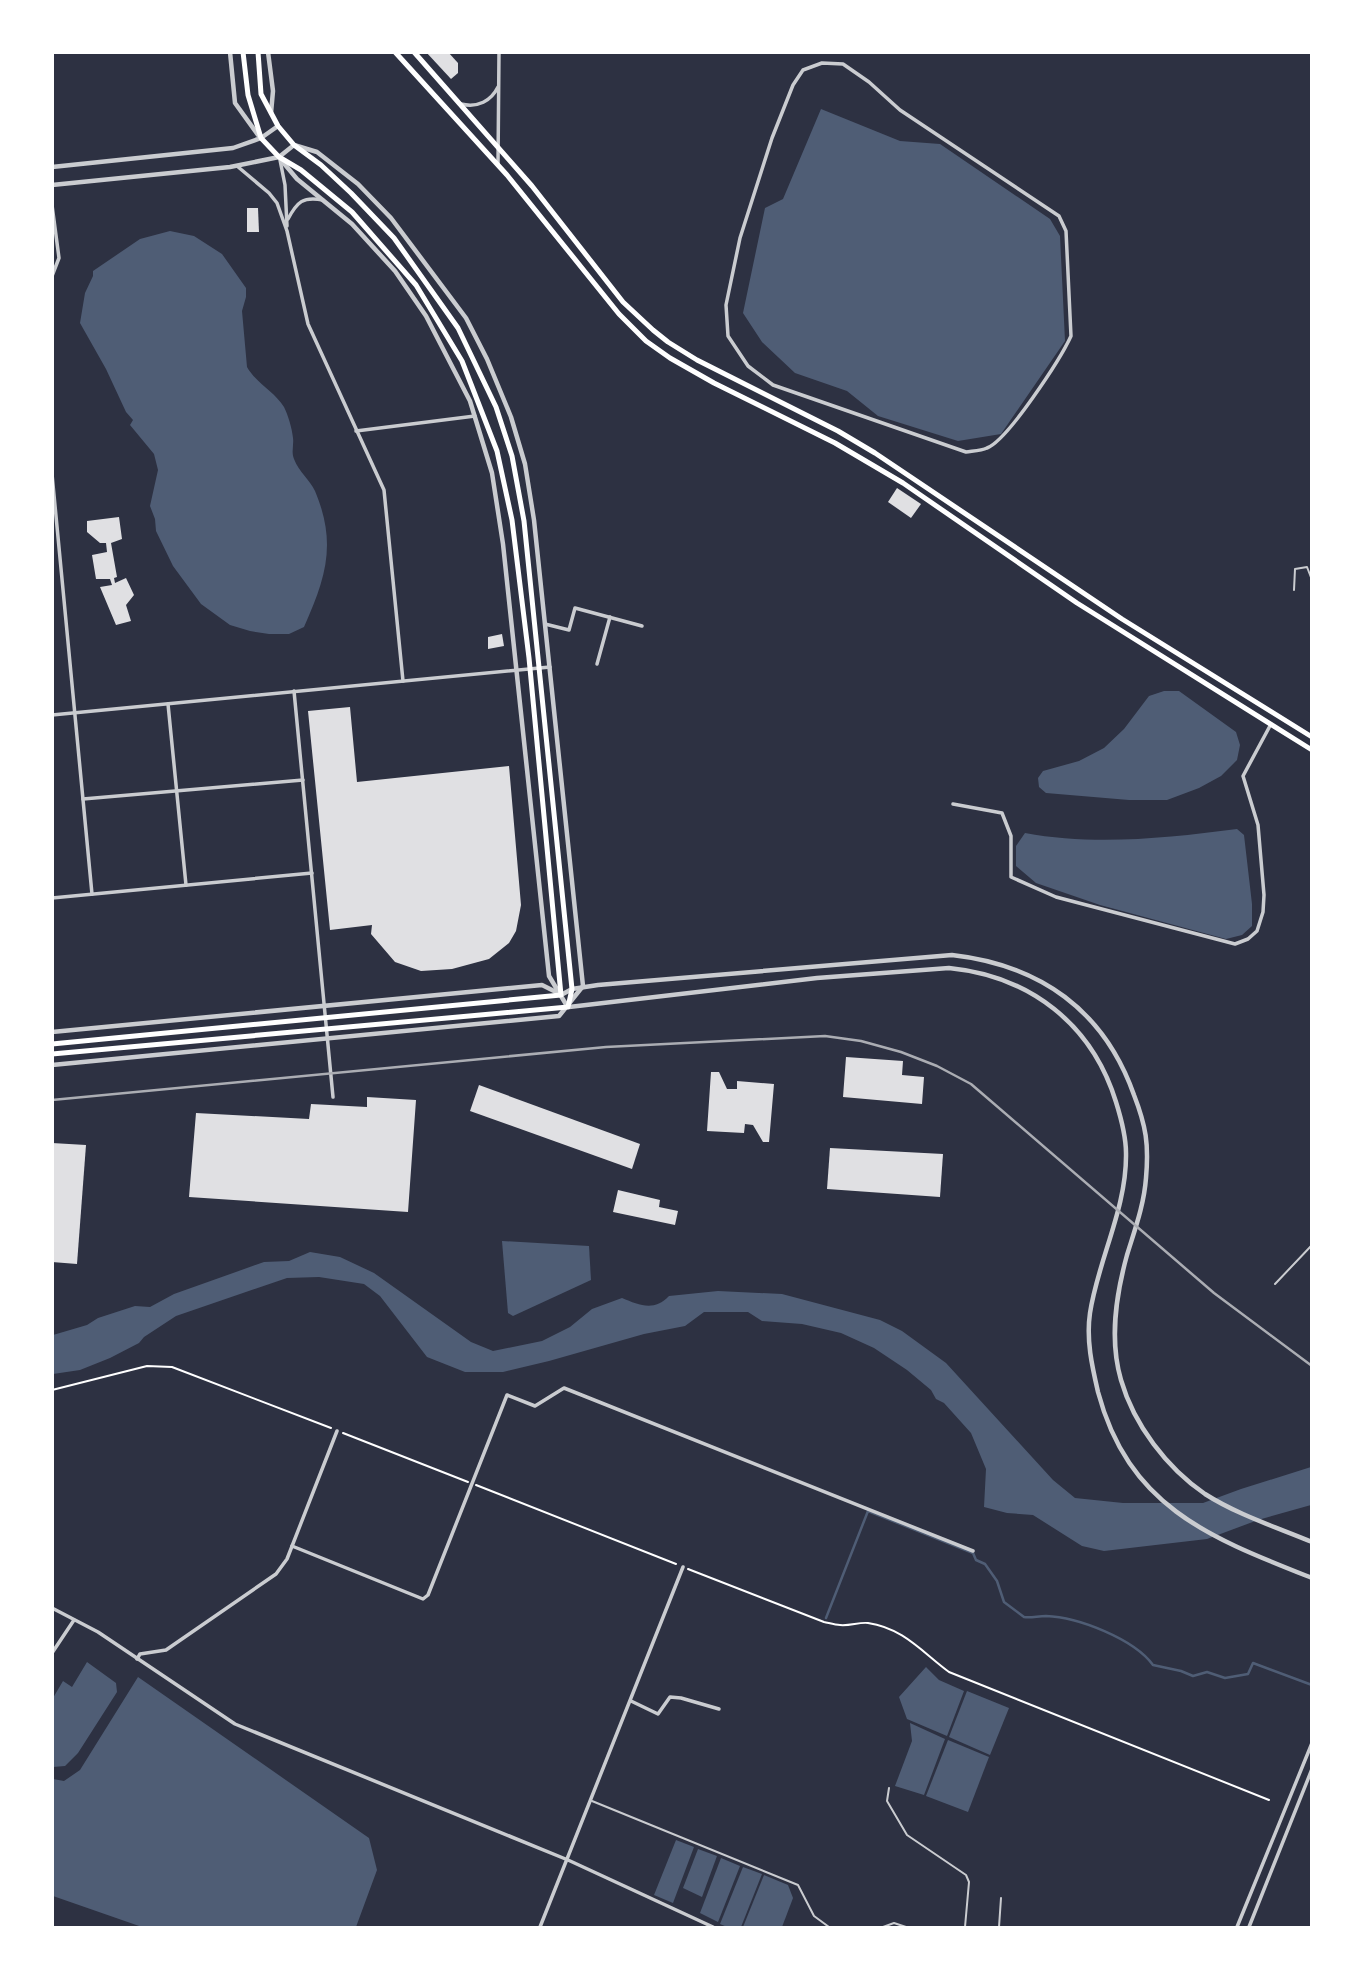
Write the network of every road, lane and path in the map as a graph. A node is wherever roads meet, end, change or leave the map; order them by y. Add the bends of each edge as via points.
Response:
1 (230, 52) edge
2 (243, 52) edge
3 (258, 52) edge
4 (268, 52) edge
5 (395, 52) edge
6 (414, 52) edge
7 (499, 52) edge
8 (499, 85) junction
9 (460, 103) junction
10 (271, 114) junction
11 (278, 127) junction
12 (261, 138) junction
13 (294, 145) junction
14 (498, 146) junction
15 (279, 157) junction
16 (498, 164) junction
17 (237, 166) junction
18 (52, 167) edge
19 (52, 185) edge
20 (327, 201) junction
21 (52, 205) edge
22 (287, 221) junction
23 (287, 231) junction
24 (52, 276) edge
25 (797, 395) joint
26 (475, 416) junction
27 (356, 431) junction
28 (52, 474) edge
29 (1311, 566) edge
30 (1307, 567) junction
31 (1311, 580) edge
32 (1294, 590) dead end
33 (1093, 600) junction
34 (1088, 610) junction
35 (610, 617) junction
36 (545, 624) junction
37 (642, 626) dead end
38 (597, 664) dead end
39 (550, 667) junction
40 (530, 668) junction
41 (540, 668) junction
42 (518, 670) junction
43 (403, 681) junction
44 (294, 691) junction
45 (169, 704) junction
46 (75, 713) junction
47 (52, 715) edge
48 (1271, 724) junction
49 (1311, 737) edge
50 (1311, 750) edge
51 (303, 780) junction
52 (177, 791) junction
53 (83, 799) junction
54 (953, 804) dead end
55 (312, 873) junction
56 (186, 885) junction
57 (92, 894) junction
58 (52, 898) edge
59 (549, 976) junction
60 (542, 985) junction
61 (583, 986) junction
62 (572, 989) junction
63 (561, 995) junction
64 (325, 1006) junction
65 (568, 1007) junction
66 (326, 1016) junction
67 (327, 1028) junction
68 (52, 1032) edge
69 (328, 1039) junction
70 (52, 1044) edge
71 (52, 1054) edge
72 (52, 1065) edge
73 (333, 1097) dead end
74 (1311, 1245) edge
75 (1275, 1284) dead end
76 (52, 1390) edge
77 (337, 1431) junction
78 (473, 1484) junction
79 (1311, 1542) edge
80 (292, 1546) junction
81 (973, 1550) dead end
82 (683, 1567) junction
83 (1311, 1578) edge
84 (52, 1608) edge
85 (74, 1619) junction
86 (52, 1653) edge
87 (137, 1659) junction
88 (631, 1701) junction
89 (719, 1709) dead end
90 (1311, 1746) edge
91 (1311, 1769) edge
92 (889, 1788) dead end
93 (1269, 1800) dead end
94 (591, 1801) junction
95 (568, 1860) junction
96 (1001, 1899) dead end
97 (540, 1927) edge
98 (713, 1927) edge
99 (829, 1927) edge
100 (883, 1927) edge
101 (906, 1927) edge
102 (965, 1927) edge
103 (999, 1927) edge
104 (1237, 1927) edge
105 (1249, 1927) edge

1 - 12 street via 235,103
2 - 12 main road via 247,95
3 - 10 main road via 261,94
4 - 10 street
5 - 16 main road
6 - 9 main road
7 - 8 street
8 - 9 street via 485,102
8 - 14 street
9 - 14 main road
10 - 11 main road
11 - 12 street
11 - 13 main road
12 - 15 main road
12 - 18 street via 233,148
13 - 15 street
13 - 36 street via 317,152 391,218 471,328 511,417 525,464
13 - 41 main road via 394,238 458,328 476,362 512,456
14 - 16 street
14 - 33 main road via 615,292 668,342 875,453
15 - 17 street
15 - 20 street via 297,179
15 - 22 street
15 - 40 main road via 352,212 393,256 462,361 493,438 507,489
16 - 34 main road via 646,341 714,383 835,443 903,483
17 - 19 street
17 - 23 street via 275,200
20 - 22 street via 310,198 300,202
20 - 26 street via 395,271 426,316
21 - 24 street via 58,258
22 - 23 street
23 - 27 street via 307,324
25 - 25 street via 965,452 989,448 1007,432 1071,336 1066,231 1059,216 900,110 843,64 822,63 803,70 793,85 740,238 726,304 729,336 748,366 773,386
26 - 27 street
26 - 42 street via 492,473
27 - 43 street via 384,490
28 - 46 street
29 - 30 lane
30 - 31 lane
30 - 32 lane via 1295,569
33 - 34 main road
33 - 49 main road
34 - 48 main road
35 - 36 street via 575,608 569,630
35 - 37 street
35 - 38 street
36 - 39 street
39 - 41 street
39 - 61 street
40 - 41 street
40 - 42 street
40 - 63 main road
41 - 62 main road
42 - 43 street
42 - 59 street
43 - 44 street
44 - 45 street
44 - 51 street
45 - 46 street
45 - 52 street
46 - 47 street
46 - 53 street
48 - 50 main road
48 - 54 street via 1242,776 1258,825 1263,912 1258,931 1234,944 1056,897 1011,877 1011,836 1002,813
51 - 52 street
51 - 55 street
52 - 53 street
52 - 56 street
53 - 57 street
55 - 56 street
55 - 64 street
56 - 57 street
57 - 58 street
59 - 60 street
59 - 63 street
60 - 63 street
60 - 64 street
61 - 62 street
61 - 65 street
61 - 79 street via 952,955 1009,966 1053,987 1106,1036 1126,1070 1147,1135 1141,1211 1118,1292 1115,1323 1121,1380 1142,1427 1169,1461 1204,1493
62 - 63 street
62 - 65 main road
63 - 65 street
63 - 66 main road
64 - 66 street
64 - 68 street
65 - 67 main road
65 - 69 street via 559,1016
65 - 83 street via 949,968 1004,979 1037,996 1068,1020 1092,1048 1110,1082 1120,1117 1126,1153 1122,1194 1096,1283 1088,1339 1110,1427 1144,1482 1196,1527
66 - 67 street
66 - 70 main road
67 - 69 street
67 - 71 main road
69 - 72 street
69 - 73 street
74 - 75 lane
76 - 77 path via 147,1366 172,1367
77 - 78 path
77 - 80 street
78 - 80 street via 423,1599
78 - 81 street via 507,1395 535,1406 564,1388
78 - 82 path
80 - 87 street via 276,1574 166,1650 140,1654
82 - 88 street
82 - 93 path via 824,1622 866,1622 894,1630 948,1672
84 - 85 street
85 - 86 street
85 - 87 street
87 - 95 street via 235,1724
88 - 89 street via 658,1714 670,1697
88 - 94 street
90 - 104 street
91 - 105 street
92 - 102 lane via 887,1801 907,1835 967,1875
94 - 95 street
94 - 99 lane via 798,1885 814,1916
95 - 97 street
95 - 98 street
96 - 103 lane
100 - 101 lane via 894,1923

